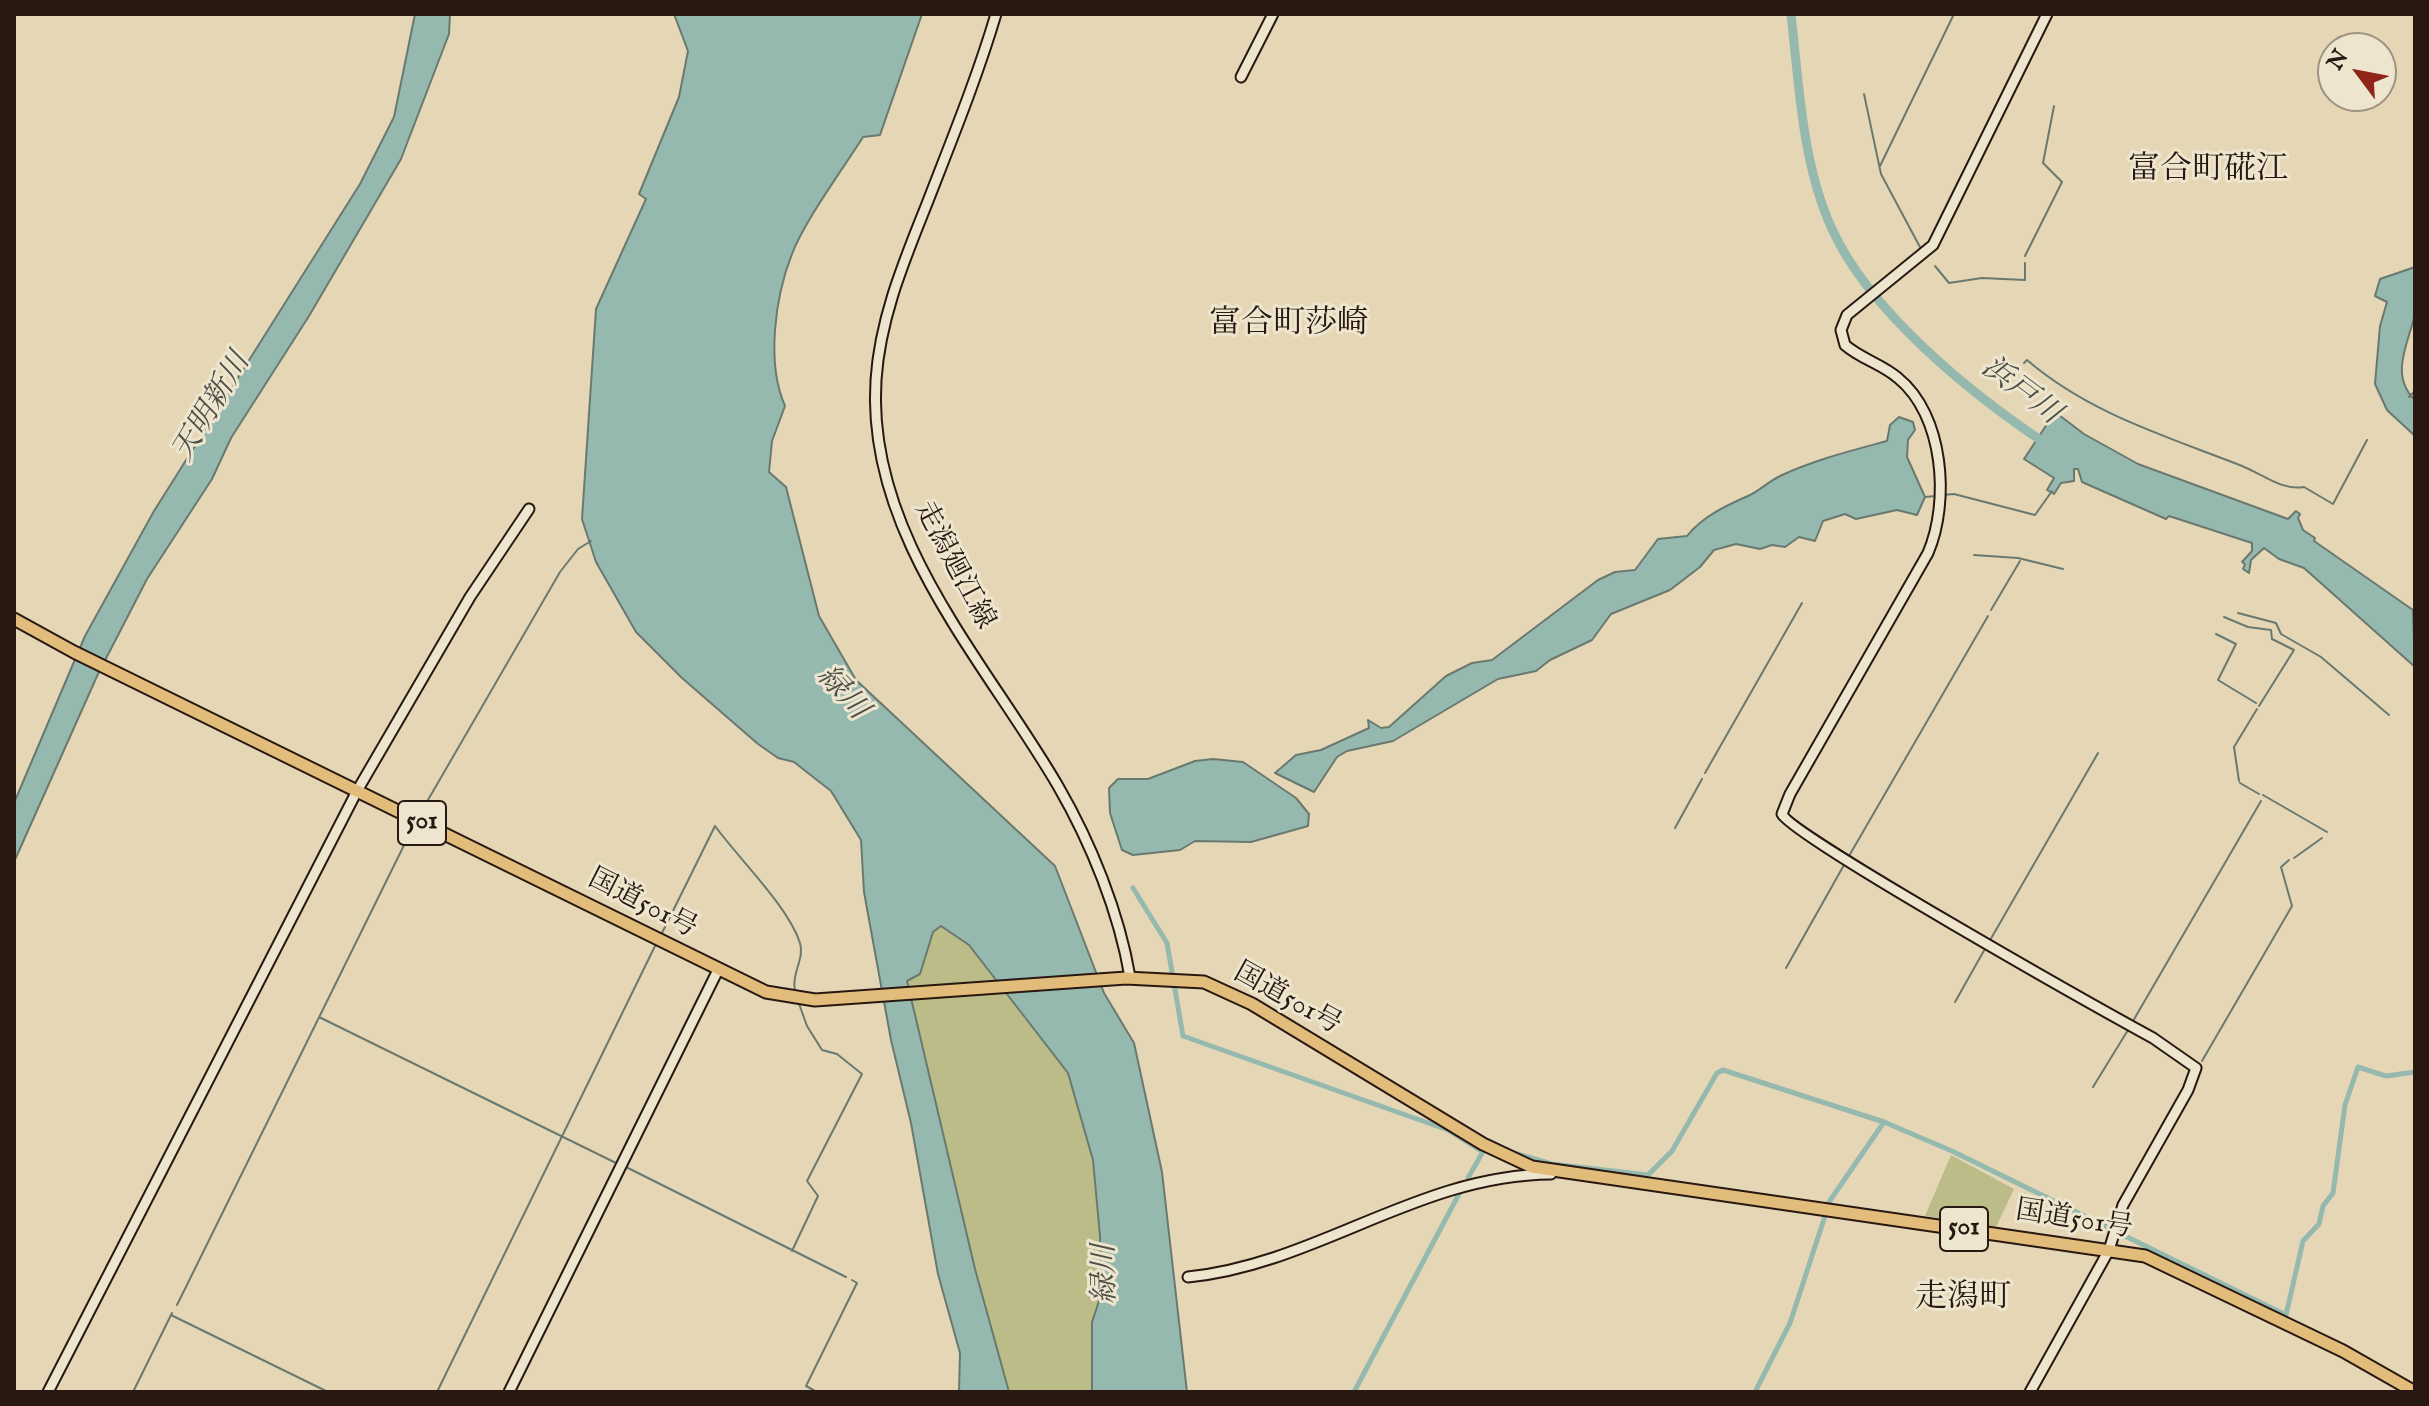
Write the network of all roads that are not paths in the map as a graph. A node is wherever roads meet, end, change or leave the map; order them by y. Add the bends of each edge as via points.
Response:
1 (996, 14) edge
2 (1273, 14) edge
3 (2047, 14) edge
4 (1241, 77) dead end
5 (529, 509) dead end
6 (14, 619) edge
7 (357, 791) junction
8 (718, 970) junction
9 (1128, 978) junction
10 (1565, 1174) junction
11 (2109, 1250) junction
12 (1188, 1277) dead end
13 (48, 1392) edge
14 (509, 1392) edge
15 (2030, 1392) edge
16 (2415, 1392) edge

1 - 9 street, 走潟廻江線 via 892,299 878,359 877,428 886,473 913,549 1082,832 1116,922
2 - 4 street
3 - 11 street via 1938,238 1842,325 1843,341 1853,352 1896,376 1919,401 1932,435 1938,526 1928,553 1782,814 1845,860 2177,1052 2196,1068 2195,1079 2123,1205
5 - 7 street via 470,597
6 - 7 highway, 国道501号 / 501
7 - 8 highway, 国道501号 / 501
7 - 13 street
8 - 9 highway, 国道501号 / 501 via 783,997 821,999
8 - 14 street
9 - 10 highway, 国道501号 / 501 via 1204,982 1230,992 1486,1146 1532,1167
10 - 11 highway, 国道501号 / 501
10 - 12 street via 1528,1174 1459,1186 1243,1269
11 - 15 street
11 - 16 highway, 国道501号 / 501 via 2145,1256 2183,1272

